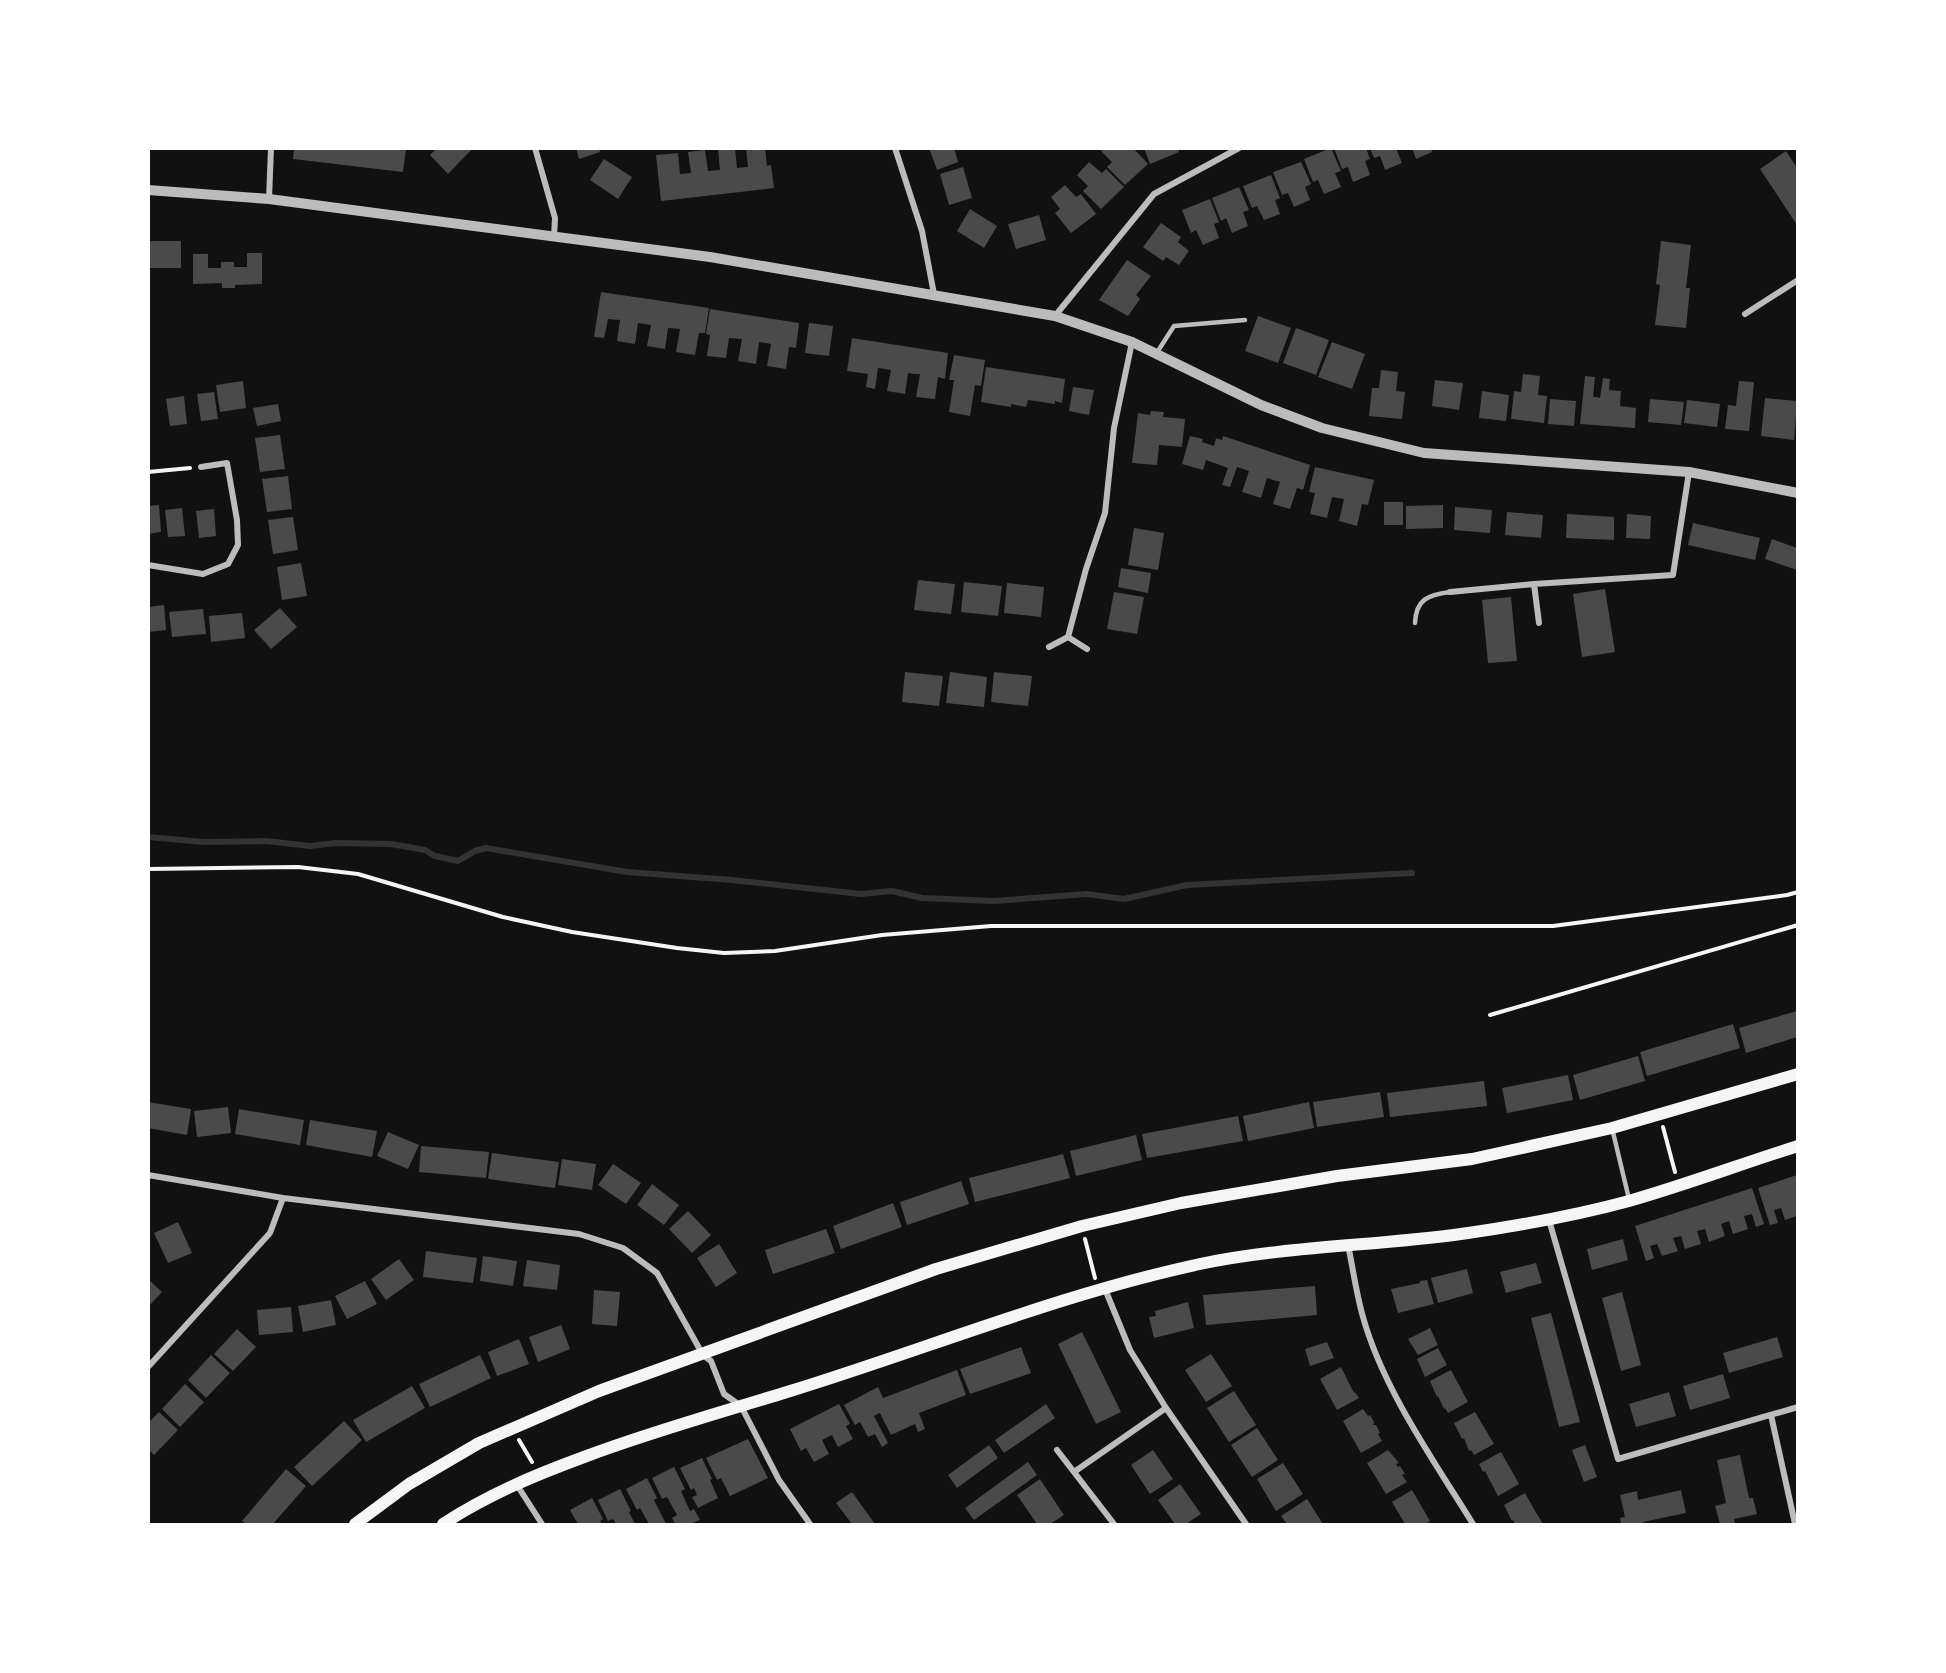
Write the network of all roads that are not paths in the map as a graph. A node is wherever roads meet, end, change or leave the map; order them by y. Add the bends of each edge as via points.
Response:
1 (271, 148) edge
2 (535, 148) edge
3 (895, 148) edge
4 (1239, 148) edge
5 (148, 190) edge
6 (268, 199) junction
7 (554, 237) junction
8 (1797, 280) edge
9 (934, 294) junction
10 (1744, 314) dead end
11 (1055, 316) junction
12 (1245, 320) dead end
13 (1132, 342) junction
14 (1156, 354) junction
15 (201, 467) road end
16 (1689, 472) junction
17 (1797, 493) edge
18 (148, 565) edge
19 (1534, 584) junction
20 (1450, 592) joint
21 (1415, 623) dead end
22 (1539, 623) dead end
23 (1068, 637) junction
24 (1049, 647) dead end
25 (1088, 648) dead end
26 (1797, 1074) edge
27 (1612, 1128) junction
28 (1797, 1146) edge
29 (148, 1175) edge
30 (283, 1198) junction
31 (1629, 1200) junction
32 (1549, 1219) junction
33 (1348, 1244) junction
34 (1105, 1289) junction
35 (703, 1355) junction
36 (148, 1367) edge
37 (741, 1406) junction
38 (1797, 1407) edge
39 (1166, 1408) junction
40 (1771, 1414) junction
41 (1057, 1450) dead end
42 (1074, 1472) junction
43 (516, 1484) junction
44 (356, 1524) edge
45 (443, 1524) edge
46 (542, 1524) edge
47 (810, 1524) edge
48 (1114, 1524) edge
49 (1246, 1524) edge
50 (1473, 1524) edge
51 (1796, 1524) edge

1 - 6 street
2 - 7 street via 555,218
3 - 9 street via 922,231
4 - 11 street via 1154,194
5 - 6 street
6 - 7 street
7 - 9 street via 710,257
8 - 10 street
9 - 11 street
11 - 13 street
12 - 14 lane via 1174,326
13 - 14 street
13 - 23 street via 1114,428 1105,513
14 - 16 street via 1261,405 1322,428 1424,453
15 - 18 street via 227,463 238,545 228,564 203,574
16 - 17 street
16 - 19 street via 1673,575
19 - 20 street
19 - 22 street
20 - 21 lane via 1425,599 1416,612
23 - 24 street
23 - 25 street
26 - 27 main road
27 - 31 lane
27 - 35 main road via 1472,1159 1337,1176 1203,1199 1082,1226 936,1269
28 - 31 main road
29 - 30 street
30 - 35 street via 579,1234 623,1248 657,1273
30 - 36 street via 270,1233
31 - 32 main road
32 - 33 main road via 1459,1234
32 - 40 street via 1618,1459
33 - 34 main road via 1200,1264
33 - 50 street via 1363,1318 1381,1366
34 - 37 main road
34 - 39 street via 1130,1350
35 - 37 street via 711,1361 724,1394
35 - 44 main road via 599,1390 479,1443 409,1484
37 - 43 main road via 633,1439
37 - 47 street via 779,1480
38 - 40 street
39 - 42 street
39 - 49 street
40 - 51 street
41 - 42 street
42 - 48 street
43 - 45 main road
43 - 46 street

